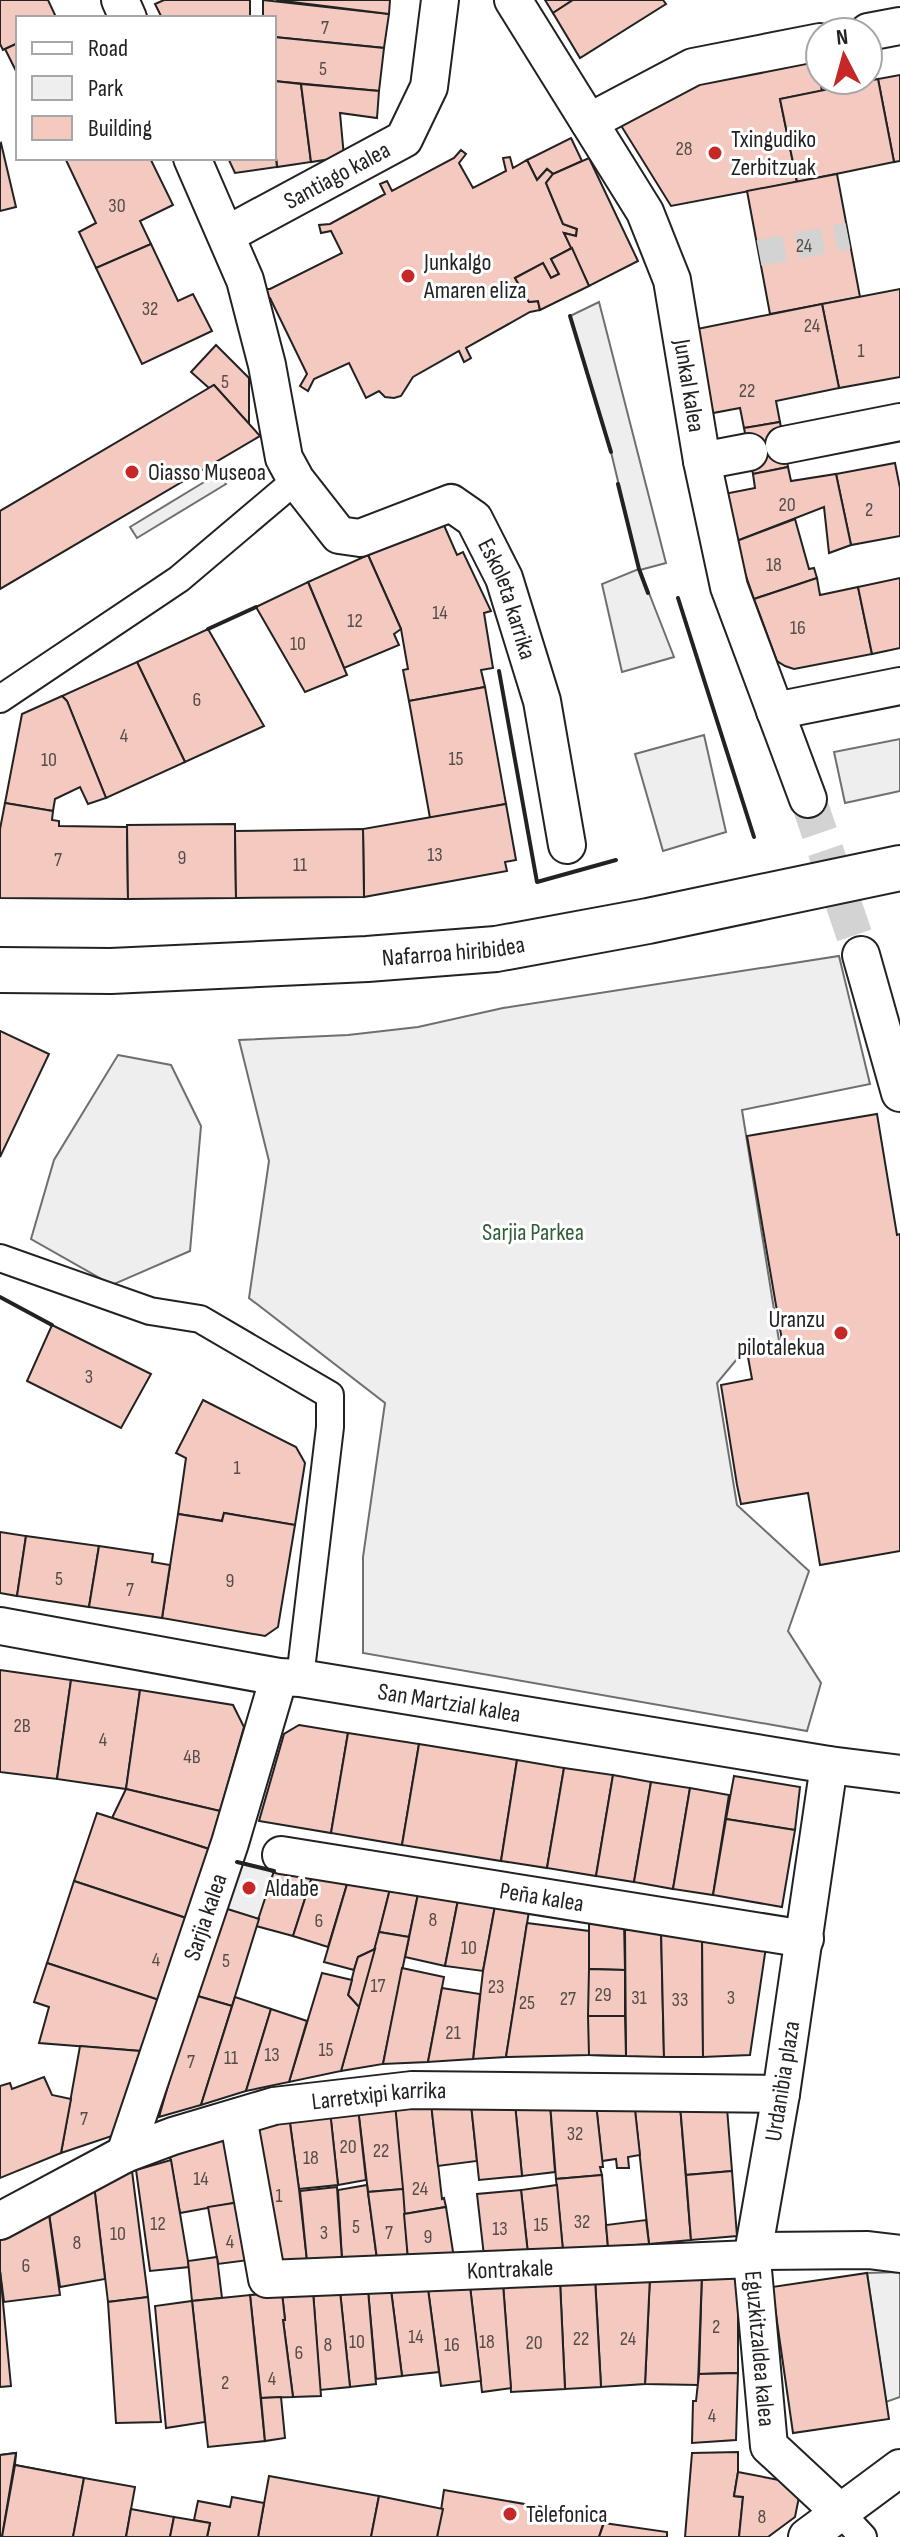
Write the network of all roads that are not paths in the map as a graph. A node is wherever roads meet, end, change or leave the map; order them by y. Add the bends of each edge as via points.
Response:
1 (440, 0) edge
2 (513, 0) edge
3 (804, 45) edge
4 (589, 122) junction
5 (193, 160) edge
6 (226, 235) junction
7 (900, 422) edge
8 (784, 445) dead end
9 (749, 452) dead end
10 (702, 461) junction
11 (296, 480) junction
12 (900, 686) edge
13 (0, 699) edge
14 (775, 711) junction
15 (808, 799) tunnel mouth
16 (567, 845) dead end
17 (900, 868) edge
18 (861, 955) tunnel mouth
19 (0, 970) edge
20 (892, 1027) edge
21 (900, 1093) edge
22 (0, 1258) edge
23 (0, 1626) edge
24 (289, 1677) junction
25 (829, 1765) junction
26 (900, 1774) edge
27 (281, 1855) dead end
28 (805, 1939) junction
29 (781, 2094) junction
30 (238, 2117) junction
31 (125, 2154) junction
32 (0, 2221) edge
33 (900, 2254) edge
34 (752, 2255) junction
35 (900, 2468) edge
36 (851, 2525) edge
37 (807, 2537) edge

1 - 6 street, Santiago kalea via 429,87 404,139
2 - 4 street, Junkal kalea
3 - 4 street via 693,67
4 - 10 street, Junkal kalea via 645,212 672,280
5 - 6 street, Eskoleta karrika
6 - 11 street, Eskoleta karrika via 245,280 284,458
7 - 8 street
9 - 10 street
10 - 14 street, Junkal kalea via 729,587
11 - 13 street via 179,579
11 - 16 street, Eskoleta karrika via 339,535 360,538 451,503 474,519 504,578 542,701
12 - 14 street
14 - 15 street, Junkal kalea
17 - 19 main road, Nafarroa hiribidea via 496,949 111,971
18 - 20 street
20 - 21 street
22 - 24 street via 150,1311 200,1319 330,1395 330,1427
23 - 24 street, San Martzial kalea
24 - 25 street, San Martzial kalea
24 - 31 street, Sarjia kalea
25 - 26 street, San Martzial kalea
25 - 28 street, Urdanibia plaza
27 - 28 street, Peña kalea
28 - 29 street, Urdanibia plaza
29 - 30 street, Larretxipi karrika via 412,2090 274,2106
29 - 34 street, Urdanibia plaza
30 - 31 street, Larretxipi karrika
30 - 34 street, Kontrakale via 267,2279
31 - 32 street, Larretxipi karrika
33 - 34 street via 868,2250
34 - 36 street, Eguzkitzaldea kalea via 769,2446
35 - 36 street
36 - 37 street

